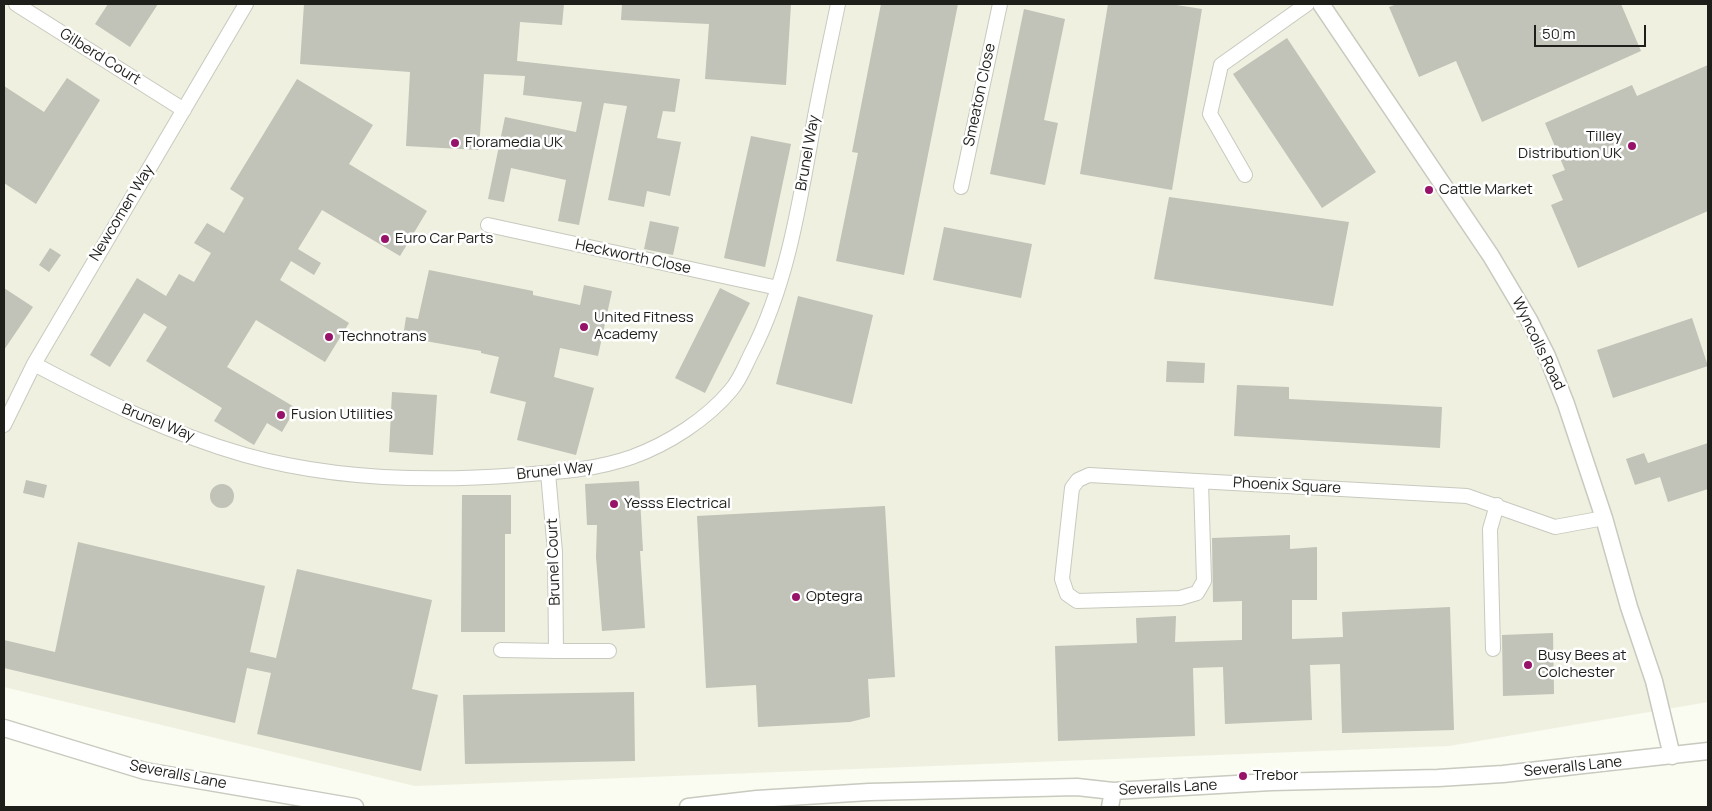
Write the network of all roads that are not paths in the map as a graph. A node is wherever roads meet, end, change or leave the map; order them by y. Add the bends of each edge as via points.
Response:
1 (16, 4) edge
2 (246, 4) edge
3 (838, 4) edge
4 (1000, 4) edge
5 (1307, 4) edge
6 (1321, 4) edge
7 (184, 110) junction
8 (1245, 175) dead end
9 (961, 186) dead end
10 (488, 225) dead end
11 (778, 288) junction
12 (34, 364) junction
13 (4, 424) edge
14 (548, 473) junction
15 (1201, 482) junction
16 (1497, 506) junction
17 (1604, 518) junction
18 (1493, 648) dead end
19 (501, 650) dead end
20 (556, 651) junction
21 (609, 651) dead end
22 (4, 728) edge
23 (1708, 751) edge
24 (1672, 756) junction
25 (1111, 799) edge
26 (355, 807) edge
27 (688, 807) edge

1 - 7 street, Gilberd Court
2 - 7 street, Newcomen Way
3 - 11 street, Brunel Way via 799,205
4 - 9 street, Smeaton Close
5 - 8 street via 1221,65 1210,114
6 - 17 street, Wyncolls Road via 1491,256 1529,320 1566,404
7 - 12 street, Newcomen Way
10 - 11 street, Heckworth Close
11 - 14 street, Brunel Way via 733,389 701,418 670,440 633,457 588,469
12 - 13 street, Newcomen Way
12 - 14 street, Brunel Way via 170,429 274,462 334,472 412,479
14 - 20 street, Brunel Court via 555,552
15 - 15 street, Phoenix Square via 1204,581 1198,593 1180,598 1077,601 1067,594 1062,579 1072,488 1078,480 1090,475
15 - 16 street, Phoenix Square via 1467,496
16 - 17 street, Phoenix Square via 1555,527
16 - 18 street via 1490,529
17 - 24 street, Wyncolls Road via 1654,681
19 - 20 street
20 - 21 street
22 - 26 street, Severalls Lane via 145,770
23 - 24 street, Severalls Lane
24 - 25 street, Severalls Lane via 1503,774 1272,782
25 - 27 street, Severalls Lane via 1077,788 869,792

